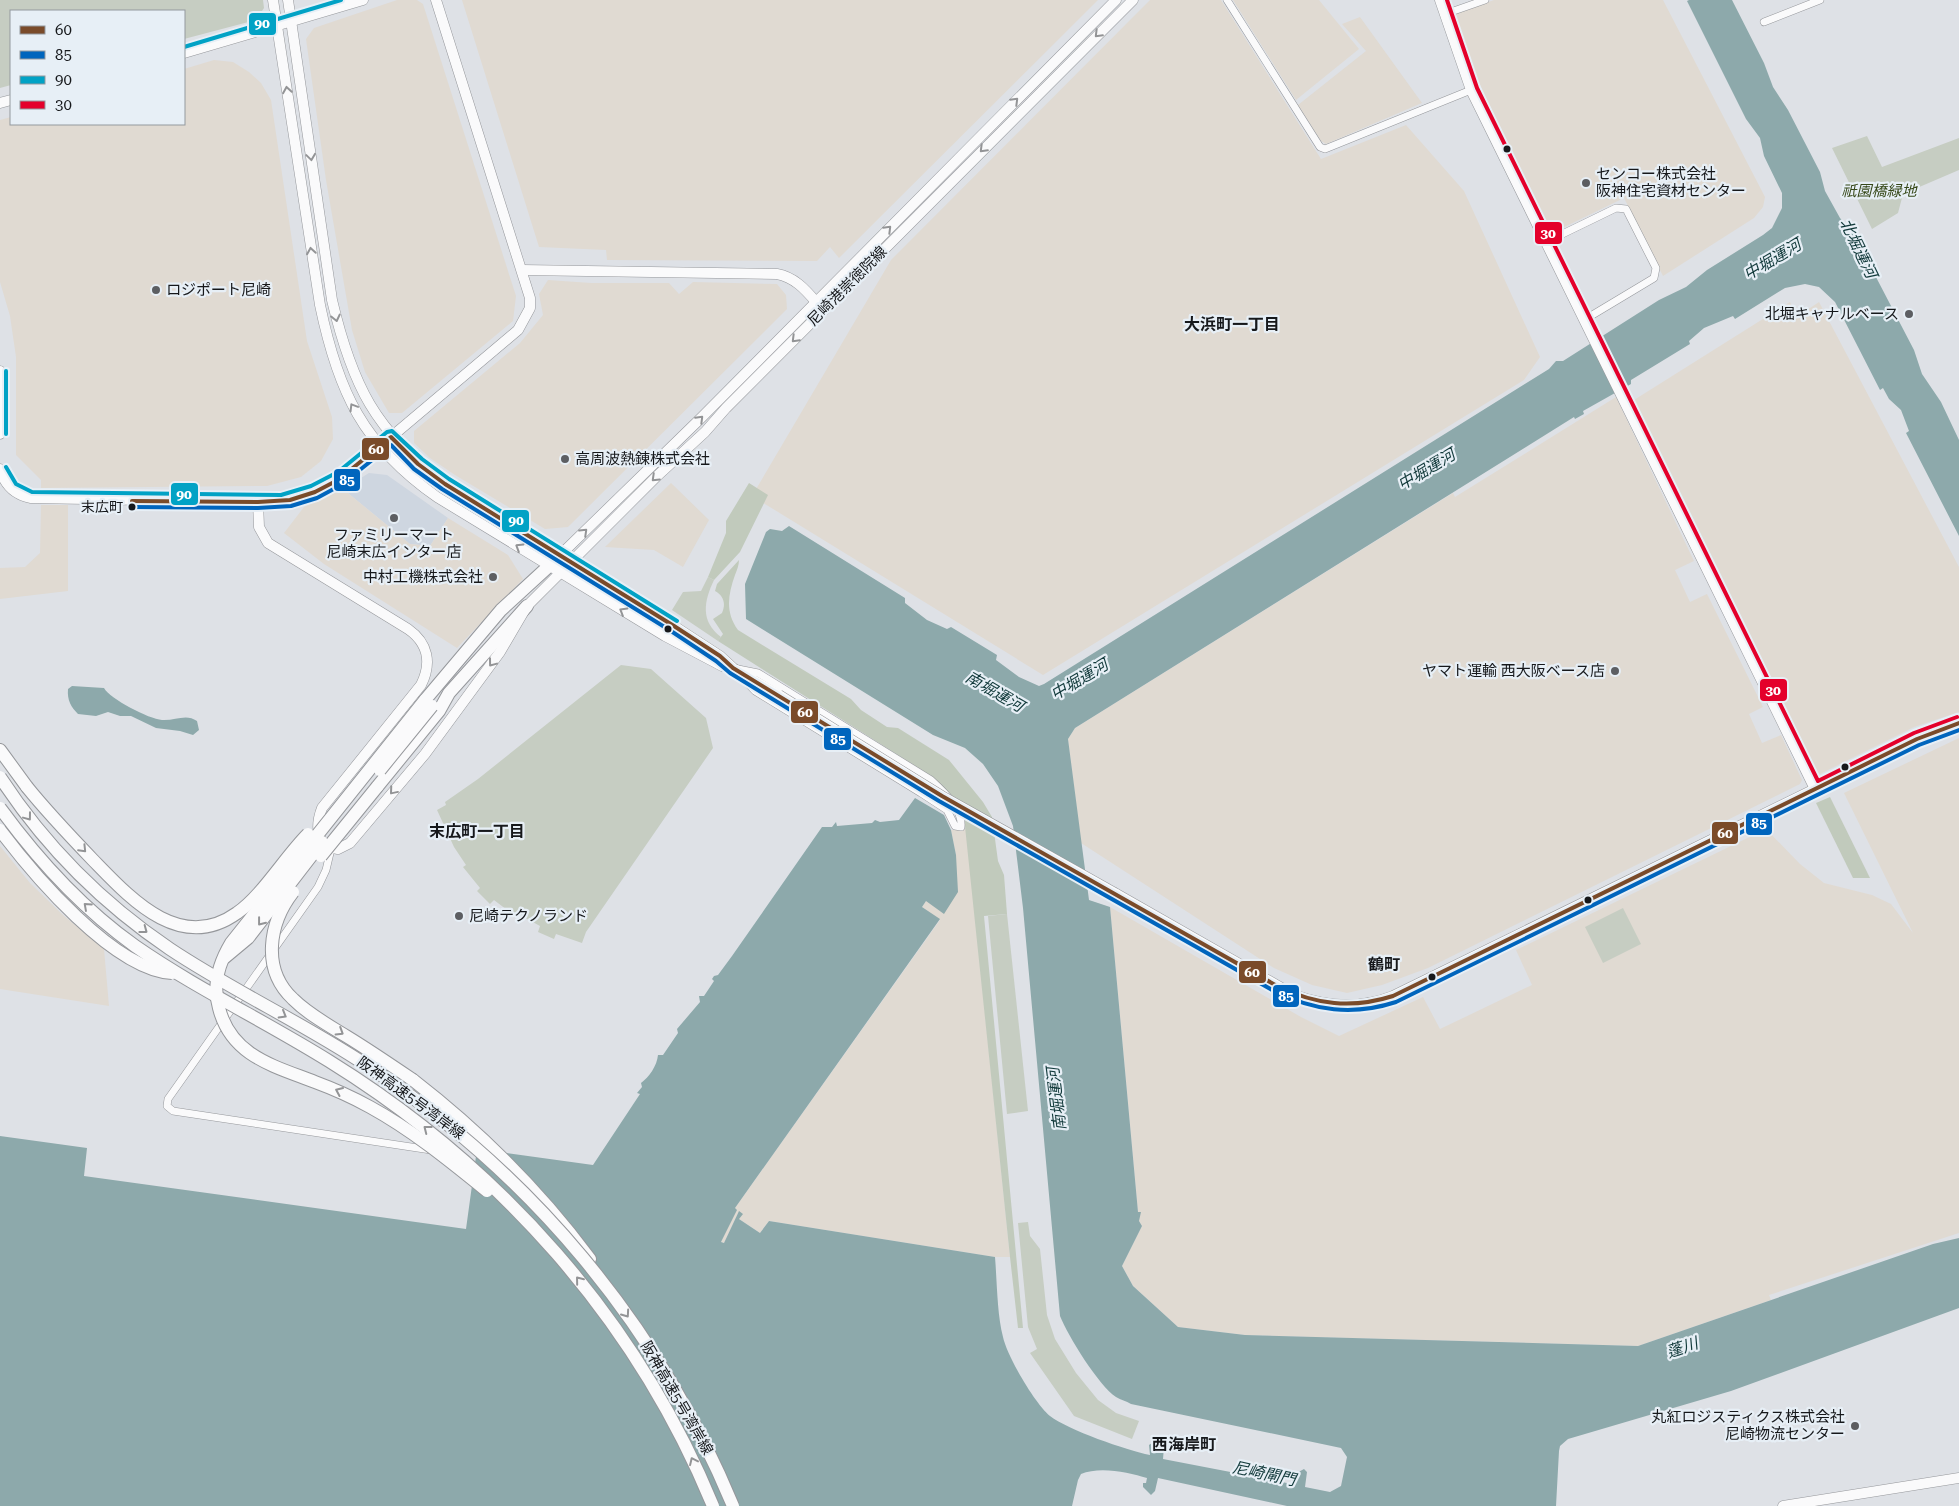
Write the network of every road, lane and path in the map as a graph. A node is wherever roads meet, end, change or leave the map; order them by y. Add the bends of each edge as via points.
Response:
1 (273, 0) edge
2 (288, 0) edge
3 (363, 0) edge
4 (436, 0) edge
5 (1116, 0) edge
6 (1133, 0) edge
7 (1227, 0) edge
8 (1440, 0) edge
9 (1485, 0) edge
10 (1820, 0) edge
11 (1445, 14) junction
12 (291, 22) junction
13 (1764, 22) dead end
14 (277, 26) junction
15 (185, 53) edge
16 (1471, 90) junction
17 (1546, 242) junction
18 (522, 270) junction
19 (816, 302) junction
20 (1584, 320) junction
21 (0, 371) edge
22 (0, 434) edge
23 (392, 437) junction
24 (381, 447) junction
25 (0, 470) edge
26 (258, 502) junction
27 (559, 555) junction
28 (571, 563) junction
29 (549, 566) junction
30 (560, 573) junction
31 (527, 606) junction
32 (733, 668) junction
33 (432, 706) junction
34 (1959, 723) edge
35 (0, 750) edge
36 (366, 773) junction
37 (0, 777) edge
38 (1815, 789) junction
39 (0, 808) edge
40 (0, 830) edge
41 (331, 849) junction
42 (466, 1156) dead end
43 (553, 1249) junction
44 (612, 1293) junction
45 (1959, 1478) edge
46 (713, 1506) edge
47 (733, 1506) edge
48 (1783, 1506) edge

1 - 14 street
2 - 12 street
3 - 12 street
4 - 18 street
19 -> 5 street, 尼崎港崇徳院線
6 -> 28 street, 尼崎港崇徳院線
7 - 16 street via 1324,149
8 - 11 street
9 - 11 street
10 - 13 street
11 - 16 street
12 - 14 street
12 -> 23 street via 332,300 342,343 364,396
14 - 15 street
24 -> 14 street via 350,401 328,344
16 - 17 street
17 - 20 street
17 - 20 street via 1616,208 1626,209 1656,268 1654,278
18 - 19 street via 777,274 799,284
18 - 23 street via 530,308 518,330
27 -> 19 street, 尼崎港崇徳院線
20 - 38 street
21 - 22 street
23 - 24 street
23 - 27 street via 418,464 445,484
24 - 26 street via 328,486 290,500
29 -> 24 street via 421,485
25 - 26 street via 13,491 31,498
26 - 41 street via 259,527 268,543 418,636 428,656 427,674 421,684 322,808 318,817 319,836 324,846
27 - 28 street
27 - 29 street, 尼崎港崇徳院線
28 - 30 street, 尼崎港崇徳院線
28 - 32 street via 674,626
29 - 30 street
29 - 33 highway via 501,610
30 - 31 street, 尼崎港崇徳院線
32 -> 30 street via 722,666 665,636
31 - 33 highway via 450,693
31 -> 41 street, 尼崎港崇徳院線 via 500,652 425,754 350,843
32 - 32 street via 758,673 931,780 947,794 962,820 961,827 956,826 947,810 755,691
32 - 38 street, bridge via 942,796 1294,995 1323,1004 1373,1003 1393,996
33 - 36 highway, bridge
33 -> 40 highway, bridge via 248,938 217,963 195,970 184,973 157,971 122,953 54,894
33 -> 44 highway, bridge via 286,902 273,934 274,966 284,989 299,1005 413,1080 467,1125 571,1233
34 - 38 street via 1918,739
35 -> 36 highway, bridge via 48,813 126,893 159,918 192,927 220,922 244,908 294,848
43 -> 36 highway, bridge via 469,1176 401,1126 342,1092 258,1060 239,1046 224,1024 216,985 224,953
37 -> 44 highway, 阪神高速5号湾岸線, bridge via 53,847 114,907 172,950 338,1047 422,1104 512,1180 566,1237
43 -> 39 highway, 阪神高速5号湾岸線, bridge via 499,1191 411,1117 329,1061 168,968 109,925 60,881
41 - 42 street via 318,887 168,1100 167,1106 173,1112
46 -> 43 highway, 阪神高速5号湾岸線, bridge via 684,1442 649,1378 604,1312
44 -> 47 highway, 阪神高速5号湾岸線, bridge via 683,1403
45 - 48 street

